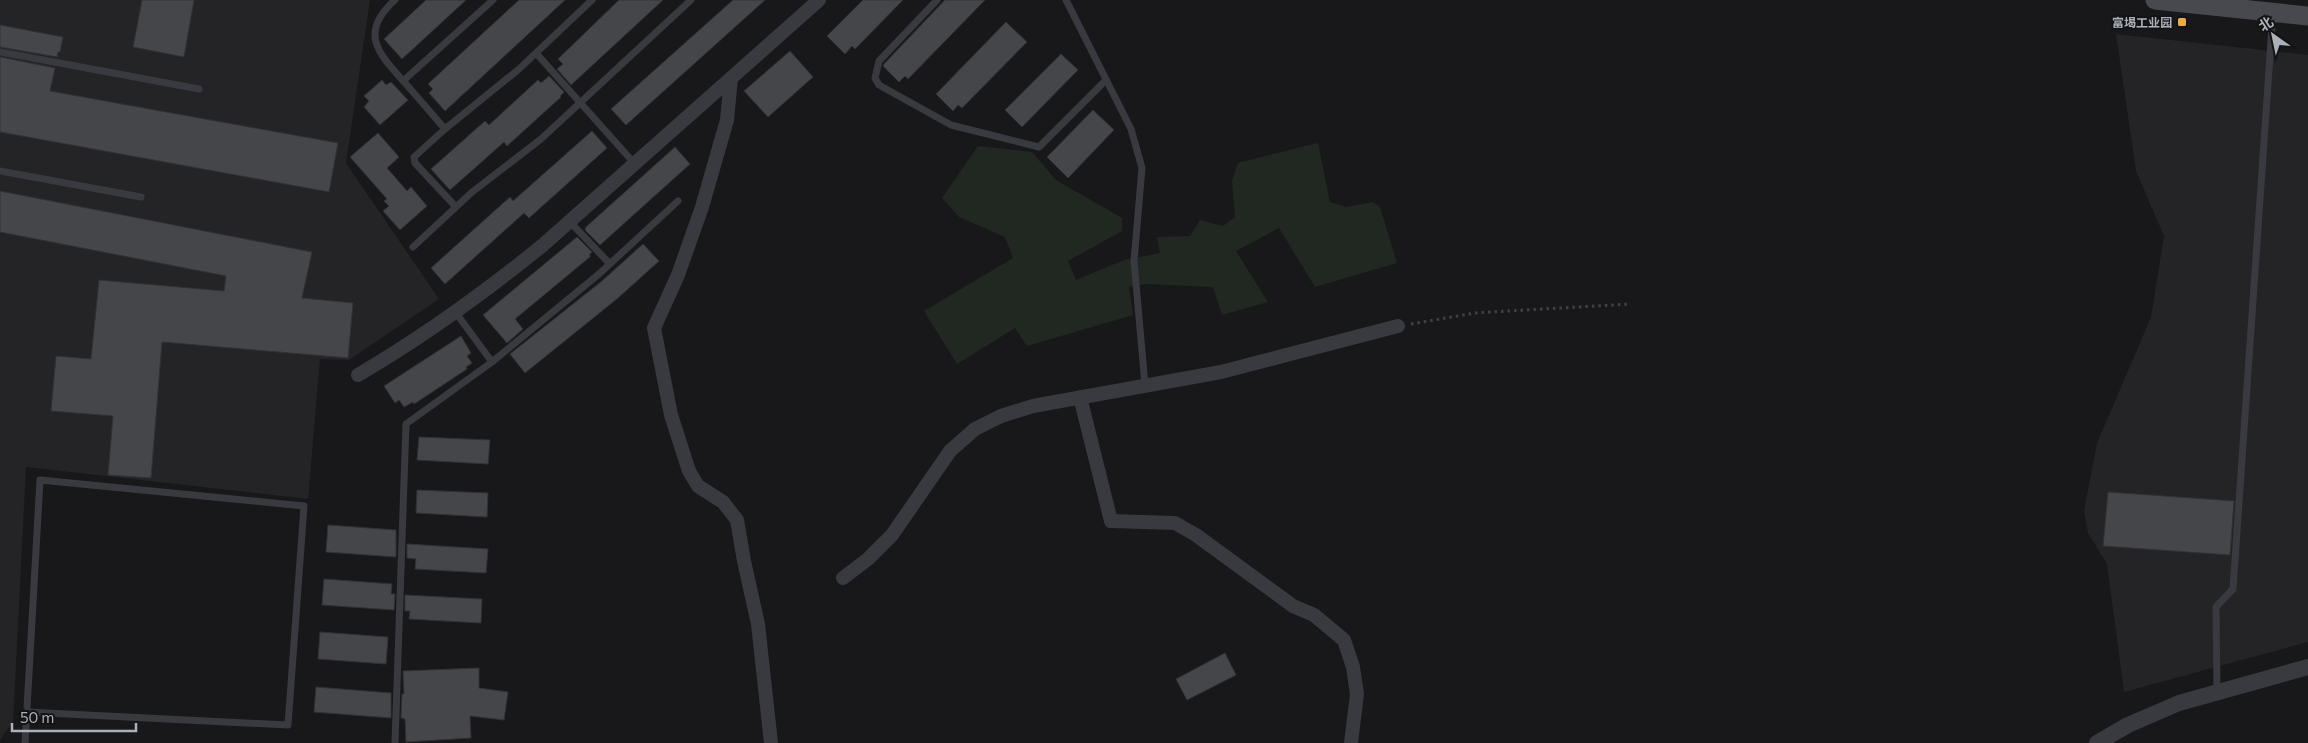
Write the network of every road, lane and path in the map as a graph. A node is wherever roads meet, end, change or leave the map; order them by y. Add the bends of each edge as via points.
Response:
1 (395, 0) edge
2 (493, 0) edge
3 (592, 0) edge
4 (691, 0) edge
5 (819, 0) edge
6 (937, 0) edge
7 (1066, 0) edge
8 (2155, 0) edge
9 (2273, 12) junction
10 (2308, 16) edge
11 (0, 52) edge
12 (536, 53) junction
13 (731, 78) junction
14 (1106, 80) junction
15 (403, 81) junction
16 (199, 89) dead end
17 (580, 103) junction
18 (445, 129) junction
19 (634, 163) junction
20 (0, 171) edge
21 (141, 198) dead end
22 (678, 201) dead end
23 (456, 207) junction
24 (569, 221) junction
25 (413, 247) dead end
26 (610, 264) junction
27 (1629, 304) dead end
28 (456, 313) junction
29 (1398, 326) joint
30 (492, 362) junction
31 (358, 375) dead end
32 (1145, 385) junction
33 (1080, 397) junction
34 (844, 578) dead end
35 (2308, 667) edge
36 (2217, 692) junction
37 (27, 712) junction
38 (25, 743) edge
39 (395, 743) edge
40 (771, 743) edge
41 (1351, 743) edge
42 (2097, 743) edge

1 - 15 lane via 381,12 375,35 379,54
2 - 15 lane
3 - 12 lane
4 - 17 lane
5 - 13 street
6 - 14 lane via 879,61 875,78 879,84 951,125 1039,147
7 - 14 lane
8 - 9 main road
9 - 10 main road
9 - 36 lane via 2233,589 2216,607
11 - 16 lane
12 - 17 lane
12 - 18 lane
13 - 19 street
13 - 40 street via 726,120 702,207 678,275 654,328 671,415 689,471 698,486 723,502 737,520 758,624
14 - 32 lane via 1131,129 1142,168 1134,261
15 - 18 lane
17 - 19 lane
17 - 23 lane
18 - 23 lane via 414,157 415,163
19 - 24 street
20 - 21 lane
22 - 26 lane
23 - 25 lane
24 - 26 lane
24 - 28 street
26 - 30 lane
27 - 29 path via 1475,313
28 - 30 lane
28 - 31 street
29 - 32 street via 1221,372
30 - 39 lane via 406,424
32 - 33 street
33 - 34 street via 1017,410 988,422 962,439 939,463 892,535
33 - 41 street via 1111,521 1175,523 1293,606 1314,615 1344,640 1357,694
35 - 36 street
36 - 42 street via 2152,713
37 - 37 lane via 40,480 304,506 288,725
37 - 38 lane

